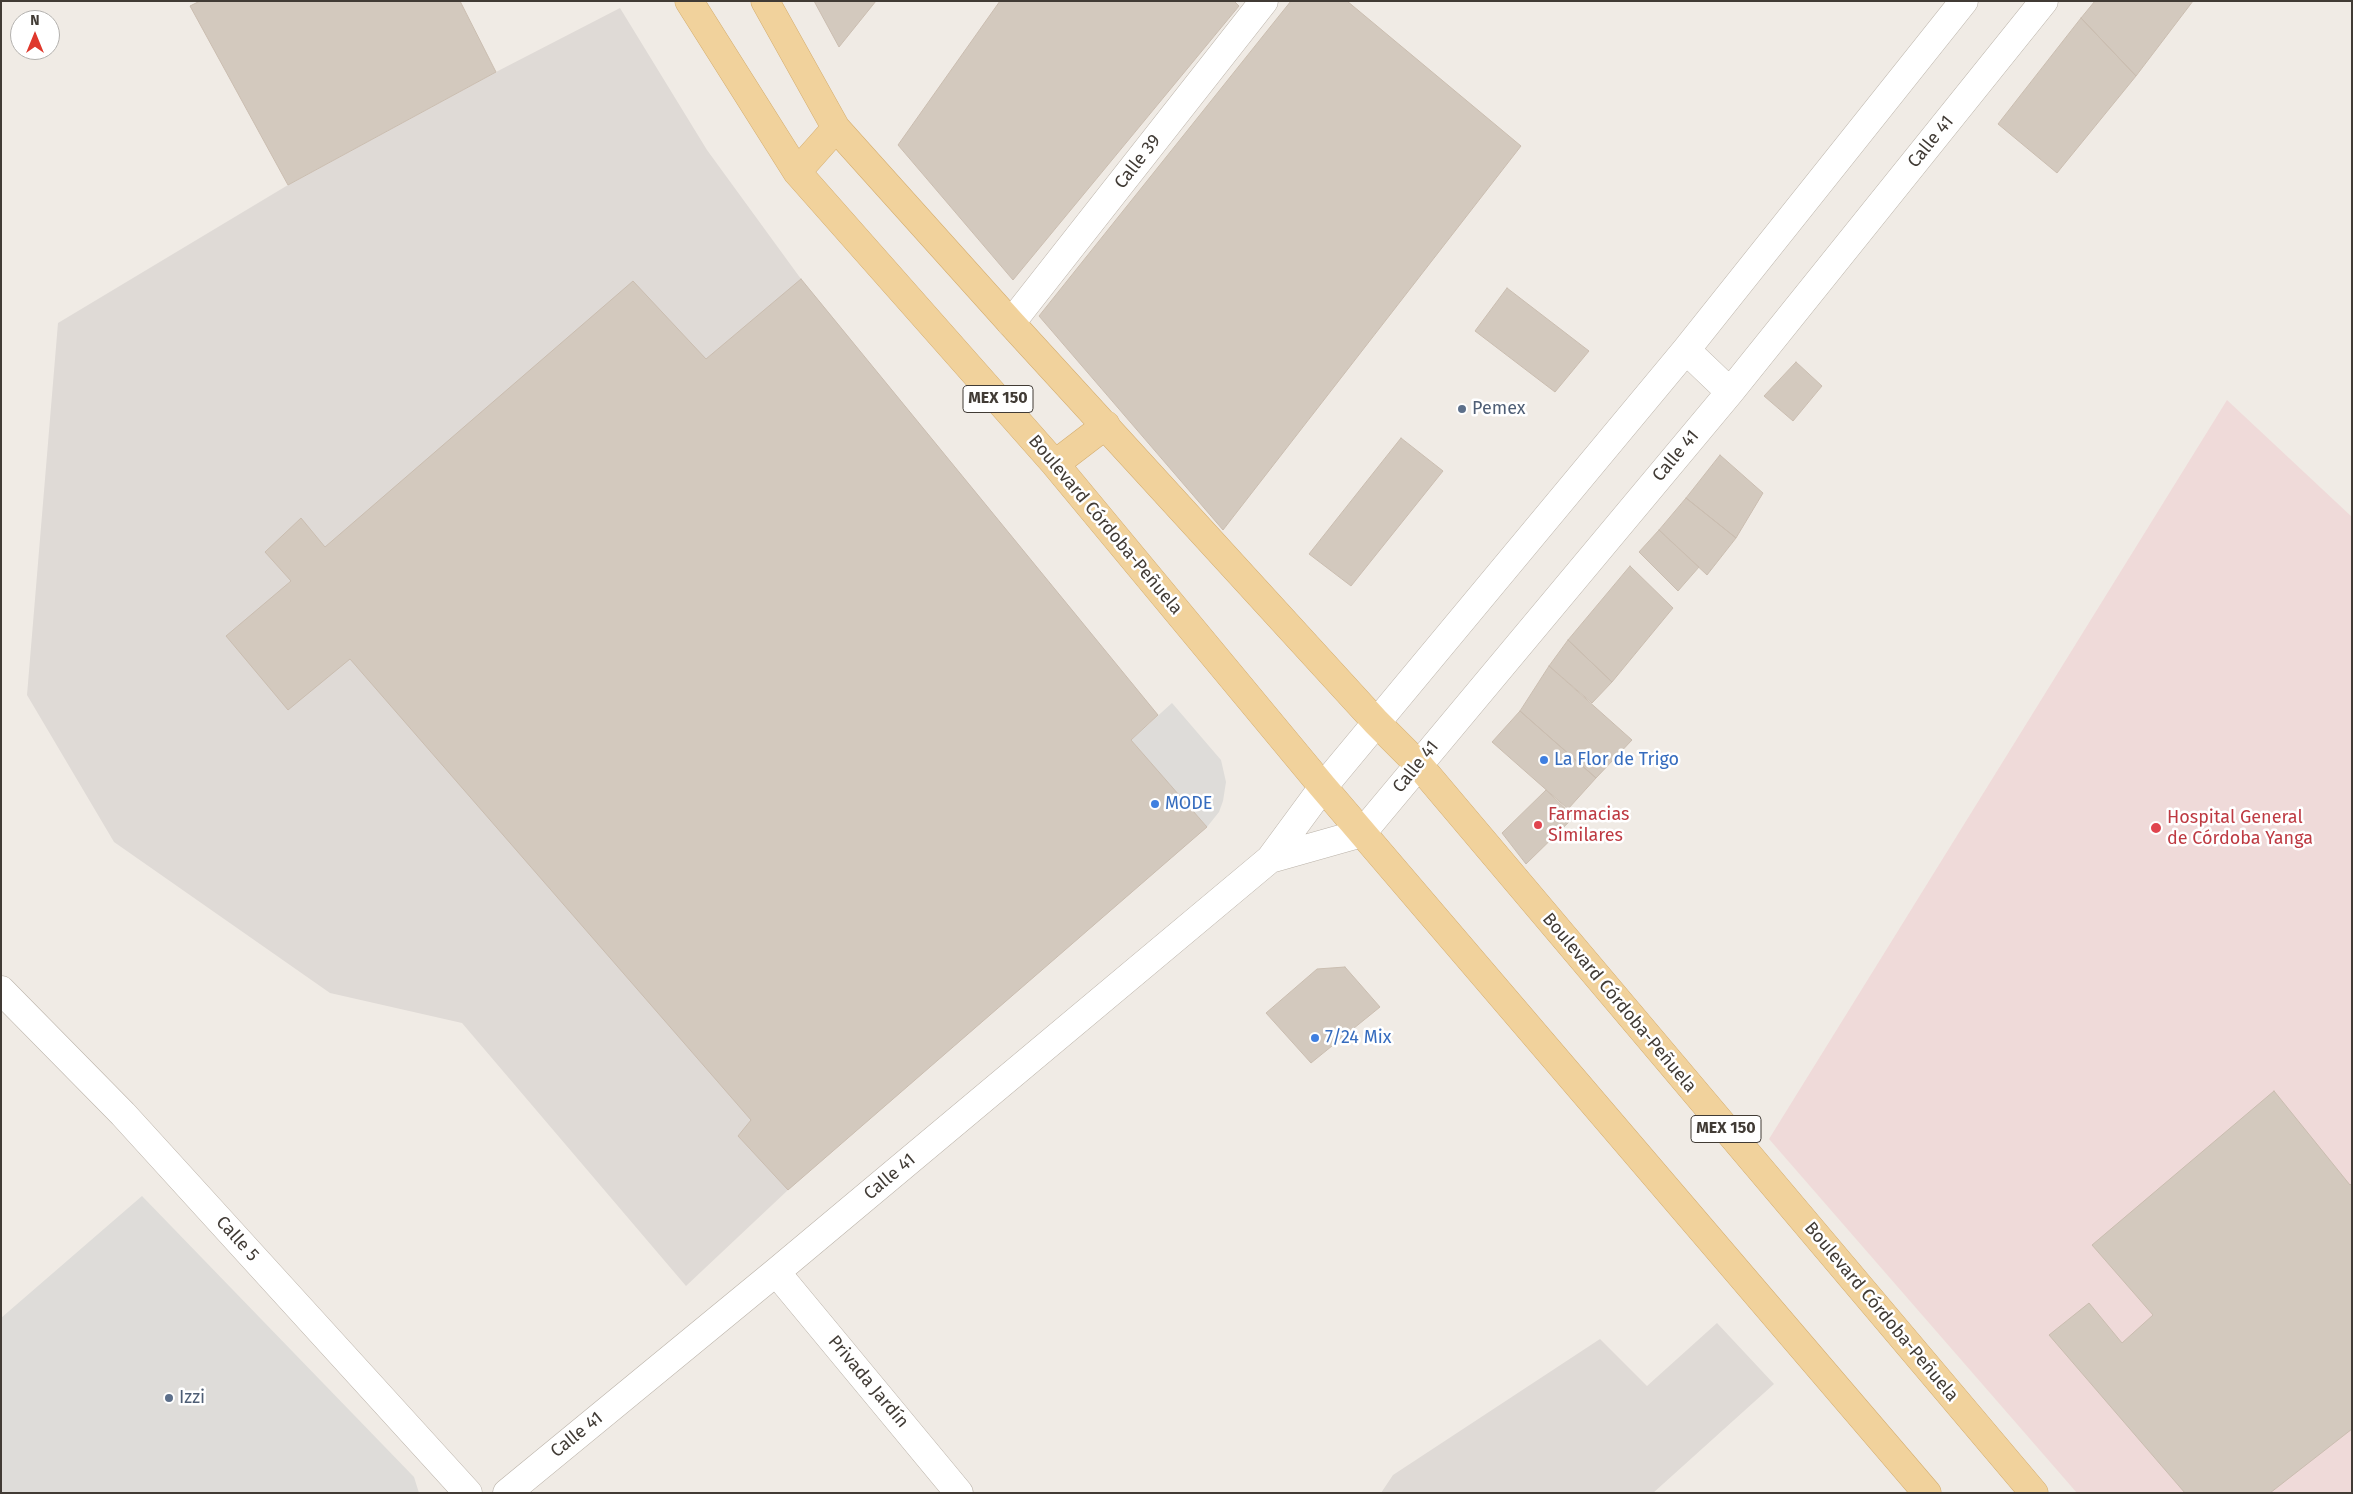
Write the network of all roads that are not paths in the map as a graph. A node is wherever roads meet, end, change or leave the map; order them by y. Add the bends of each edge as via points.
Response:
1 (688, 1) edge
2 (764, 1) edge
3 (1264, 1) edge
4 (1964, 1) edge
5 (2044, 1) edge
6 (836, 128) junction
7 (796, 172) junction
8 (1011, 323) junction
9 (1686, 350) junction
10 (1730, 392) junction
11 (1106, 425) junction
12 (1055, 464) junction
13 (1376, 722) junction
14 (1418, 764) junction
15 (1323, 787) junction
16 (1362, 833) junction
17 (1270, 859) junction
18 (1, 990) edge
19 (776, 1272) junction
20 (468, 1493) edge
21 (507, 1493) edge
22 (959, 1493) edge
23 (1927, 1493) edge
24 (2034, 1493) edge

1 - 7 main road, Boulevard Córdoba-Peñuela / MEX 150
2 - 6 main road, MEX 150
3 - 8 street, Calle 39
4 - 9 street, Calle 41
5 - 10 street, Calle 41
6 - 7 main road
6 - 8 main road, MEX 150
7 - 12 main road, Boulevard Córdoba-Peñuela / MEX 150
8 - 11 main road, MEX 150
9 - 10 street
9 - 13 street, Calle 41
10 - 14 street, Calle 41
11 - 12 main road
11 - 13 main road, MEX 150
12 - 15 main road, Boulevard Córdoba-Peñuela / MEX 150
13 - 14 main road, MEX 150
13 - 15 street, Calle 41
14 - 16 street, Calle 41
14 - 24 main road, Boulevard Córdoba-Peñuela / MEX 150
15 - 16 main road, MEX 150
15 - 17 street, Calle 41
16 - 17 street, Calle 41
16 - 23 main road, MEX 150
17 - 19 street, Calle 41
18 - 20 street, Calle 5 via 123,1114
19 - 21 street, Calle 41
19 - 22 street, Privada Jardín

